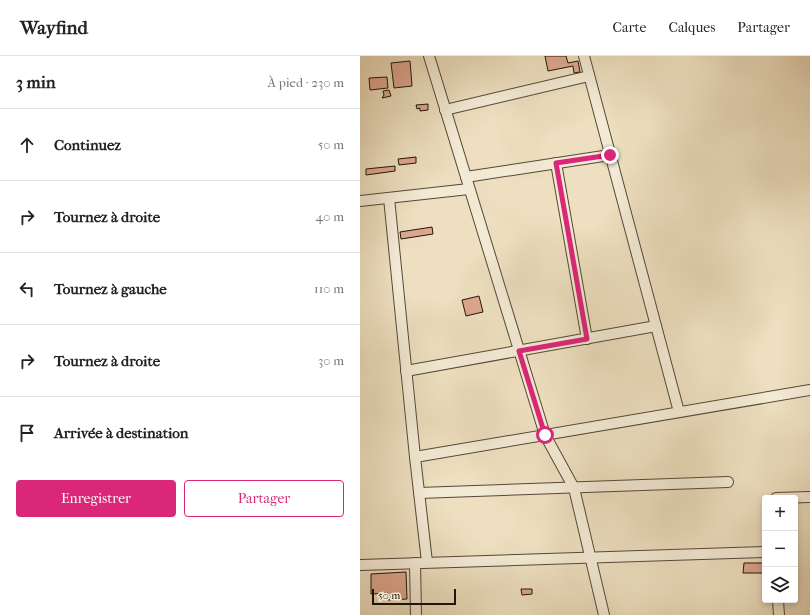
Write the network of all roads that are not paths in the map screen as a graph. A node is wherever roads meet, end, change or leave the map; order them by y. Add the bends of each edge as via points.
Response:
1 (429, 56) edge
2 (584, 56) edge
3 (589, 76) junction
4 (445, 110) junction
5 (610, 155) junction
6 (556, 163) junction
7 (466, 177) junction
8 (469, 189) junction
9 (389, 198) junction
10 (360, 201) edge
11 (656, 326) junction
12 (587, 339) junction
13 (519, 351) junction
14 (406, 371) junction
15 (810, 390) edge
16 (679, 412) junction
17 (545, 435) junction
18 (415, 457) junction
19 (728, 482) dead end
20 (574, 488) junction
21 (419, 493) junction
22 (798, 497) edge
23 (810, 497) edge
24 (762, 552) edge
25 (591, 557) junction
26 (427, 562) junction
27 (415, 563) junction
28 (360, 564) edge
29 (778, 603) edge
30 (416, 615) edge
31 (604, 615) edge
32 (779, 615) edge

1 - 4 street
2 - 3 street
3 - 4 street
3 - 5 street
4 - 7 street
5 - 6 street
5 - 11 street
6 - 7 street
6 - 12 street
7 - 8 street
8 - 9 street
8 - 13 street
9 - 10 street
9 - 14 street
11 - 12 street
11 - 16 street
12 - 13 street
13 - 14 street
13 - 17 street
14 - 18 street
15 - 16 street
16 - 17 street
17 - 18 street
17 - 20 street
18 - 21 street
19 - 20 street
20 - 21 street
20 - 25 street
21 - 26 street
22 - 23 street
24 - 25 street
25 - 26 street
25 - 31 street
26 - 27 street
27 - 28 street
27 - 30 street
29 - 32 street

